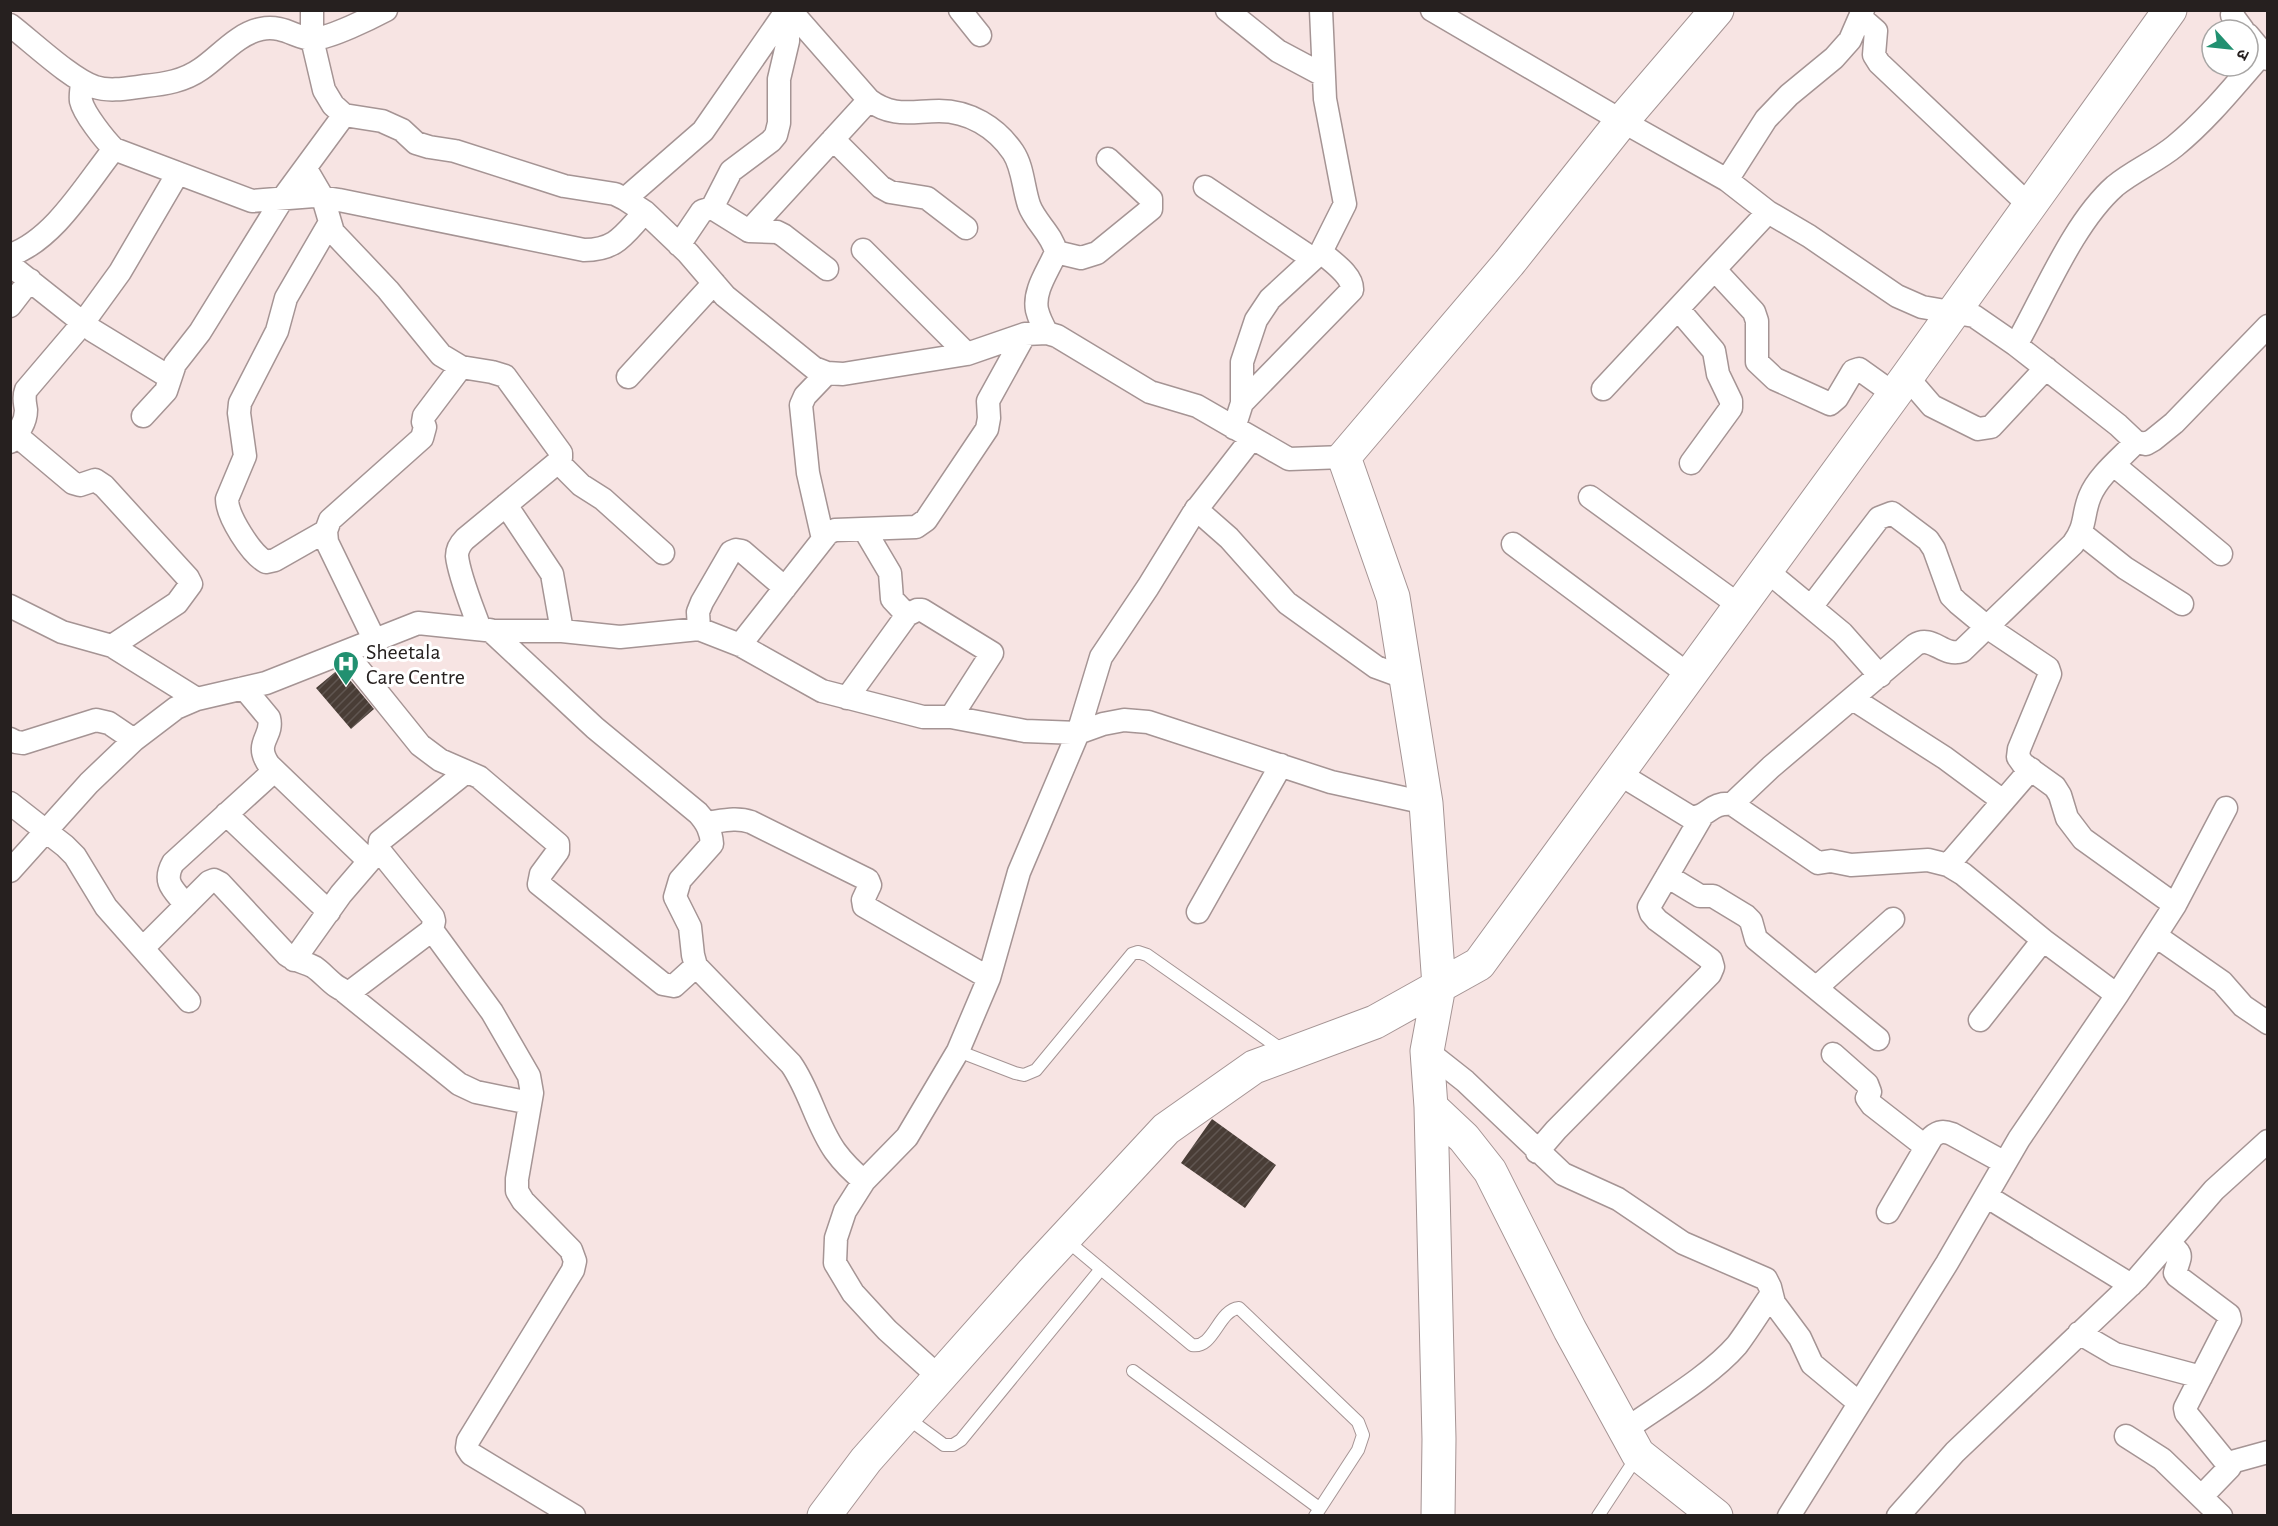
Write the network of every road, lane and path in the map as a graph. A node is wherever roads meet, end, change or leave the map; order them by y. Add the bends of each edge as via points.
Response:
1 (312, 10) edge
2 (386, 10) edge
3 (789, 10) edge
4 (960, 10) edge
5 (1227, 10) edge
6 (1321, 10) edge
7 (1432, 10) edge
8 (1717, 10) edge
9 (2170, 10) edge
10 (1861, 14) edge
11 (268, 19) edge
12 (10, 25) edge
13 (980, 34) dead end
14 (312, 39) junction
15 (2265, 56) edge
16 (1323, 75) junction
17 (82, 81) junction
18 (869, 100) junction
19 (344, 115) junction
20 (1622, 122) junction
21 (833, 139) junction
22 (114, 149) junction
23 (1108, 159) dead end
24 (306, 169) junction
25 (178, 173) junction
26 (1727, 180) junction
27 (1205, 187) dead end
28 (283, 198) junction
29 (323, 198) junction
30 (625, 199) junction
31 (2030, 206) junction
32 (712, 208) junction
33 (645, 212) junction
34 (1768, 212) junction
35 (329, 224) junction
36 (966, 228) dead end
37 (749, 231) junction
38 (680, 245) junction
39 (863, 250) dead end
40 (1056, 252) junction
41 (10, 255) edge
42 (1317, 256) junction
43 (10, 265) edge
44 (827, 269) dead end
45 (1715, 270) junction
46 (30, 280) junction
47 (714, 283) junction
48 (10, 306) edge
49 (1678, 309) junction
50 (1953, 311) junction
51 (83, 323) junction
52 (2268, 326) edge
53 (1036, 333) junction
54 (2016, 345) junction
55 (967, 354) junction
56 (461, 367) junction
57 (2046, 368) junction
58 (826, 374) junction
59 (169, 377) junction
60 (628, 378) dead end
61 (1900, 385) junction
62 (1603, 389) dead end
63 (18, 399) edge
64 (1242, 403) junction
65 (143, 416) dead end
66 (1243, 433) junction
67 (13, 439) edge
68 (2136, 442) junction
69 (1344, 457) junction
70 (558, 462) junction
71 (1691, 463) dead end
72 (2114, 465) junction
73 (1590, 497) dead end
74 (506, 505) junction
75 (1196, 509) junction
76 (864, 529) junction
77 (326, 531) junction
78 (2081, 533) junction
79 (823, 539) junction
80 (1513, 544) dead end
81 (663, 553) dead end
82 (2221, 554) dead end
83 (1766, 570) junction
84 (785, 588) junction
85 (2182, 604) dead end
86 (10, 606) edge
87 (1740, 606) junction
88 (1811, 607) junction
89 (907, 615) junction
90 (1988, 627) junction
91 (485, 629) junction
92 (699, 629) junction
93 (562, 631) junction
94 (375, 640) junction
95 (740, 645) junction
96 (112, 646) junction
97 (345, 652) junction
98 (1689, 675) junction
99 (1880, 676) junction
100 (1406, 678) junction
101 (244, 688) junction
102 (847, 698) junction
103 (197, 699) junction
104 (1853, 699) junction
105 (951, 717) junction
106 (1078, 733) junction
107 (10, 739) edge
108 (134, 740) junction
109 (1281, 765) junction
110 (2031, 769) junction
111 (274, 771) junction
112 (466, 772) junction
113 (1618, 772) junction
114 (2003, 801) junction
115 (10, 803) edge
116 (1426, 803) junction
117 (1732, 804) junction
118 (2226, 808) dead end
119 (226, 814) junction
120 (1702, 816) junction
121 (706, 823) junction
122 (45, 831) junction
123 (374, 855) junction
124 (1948, 865) junction
125 (10, 871) edge
126 (1667, 876) junction
127 (186, 905) junction
128 (2175, 905) junction
129 (329, 912) junction
130 (1198, 912) dead end
131 (1893, 919) dead end
132 (432, 930) junction
133 (2156, 936) junction
134 (2043, 940) junction
135 (142, 948) junction
136 (294, 960) junction
137 (696, 966) junction
138 (989, 978) junction
139 (1439, 986) junction
140 (1816, 988) junction
141 (345, 992) junction
142 (2117, 995) junction
143 (189, 1001) dead end
144 (1980, 1020) dead end
145 (2268, 1023) edge
146 (1878, 1039) dead end
147 (958, 1051) junction
148 (1427, 1052) junction
149 (1833, 1053) dead end
150 (1288, 1054) junction
151 (530, 1103) junction
152 (1431, 1107) junction
153 (2268, 1141) edge
154 (1926, 1147) junction
155 (1537, 1152) junction
156 (2005, 1163) junction
157 (864, 1181) junction
158 (1986, 1196) junction
159 (1888, 1212) dead end
160 (1064, 1238) junction
161 (2168, 1243) junction
162 (1101, 1269) junction
163 (2131, 1284) junction
164 (1772, 1295) junction
165 (2079, 1333) junction
166 (1133, 1371) dead end
167 (939, 1377) junction
168 (2201, 1377) junction
169 (1859, 1403) junction
170 (905, 1416) junction
171 (2126, 1436) dead end
172 (1632, 1442) junction
173 (2268, 1452) edge
174 (2228, 1463) junction
175 (2202, 1496) junction
176 (1317, 1512) edge
177 (574, 1515) edge
178 (824, 1515) edge
179 (1437, 1515) edge
180 (1598, 1515) edge
181 (1716, 1515) edge
182 (1789, 1515) edge
183 (1898, 1515) edge
184 (2221, 1515) edge

1 - 14 street
2 - 14 street via 359,24
3 - 18 street
3 - 30 street via 703,131
3 - 32 street via 776,135 731,171
4 - 13 street
5 - 16 street via 1278,51
6 - 16 street
7 - 20 street
8 - 20 street
9 - 31 street
10 - 26 street via 1850,40 1834,58 1766,119
10 - 31 street via 1876,31 1874,55 1879,63
11 - 14 street
11 - 17 street via 184,79 126,88 97,88
12 - 17 street
14 - 19 street via 324,90
15 - 54 street via 2178,144 2115,186 2092,212
16 - 42 street via 1345,204
17 - 22 street via 81,101 85,110
18 - 21 street
18 - 40 street via 887,111 971,116 993,130 1020,165 1029,206
19 - 24 street
19 - 30 street via 382,121 429,147 455,151 564,186
20 - 26 street
20 - 69 street via 1509,263
21 - 36 street via 880,187 927,198
21 - 37 street
22 - 25 street
22 - 41 street via 52,229
23 - 40 street via 1151,199 1151,208 1097,253 1081,258
24 - 28 street
24 - 29 street
25 - 28 street via 252,201
25 - 51 street via 120,272
26 - 34 street
27 - 42 street
28 - 29 street
28 - 59 street
29 - 33 street via 584,250 609,247
29 - 35 street
30 - 33 street
31 - 50 street
32 - 37 street
32 - 38 street via 702,211
33 - 38 street
34 - 45 street
34 - 50 street via 1897,296 1922,307
35 - 56 street via 441,355
35 - 77 street via 286,298 277,331 240,403 244,456 227,499 227,507 254,554 266,562
37 - 44 street via 777,232
38 - 47 street
39 - 55 street
40 - 53 street via 1036,301
42 - 64 street via 1270,299 1256,320 1242,362
42 - 64 street via 1348,277 1352,290
43 - 46 street
45 - 49 street
45 - 61 street via 1754,312 1757,362 1775,380 1830,404 1853,371 1859,369
46 - 48 street
46 - 51 street
47 - 58 street via 759,325
47 - 60 street
49 - 62 street
49 - 71 street via 1714,351 1718,374 1731,401 1731,408
50 - 54 street via 1974,316
50 - 61 street
51 - 59 street
51 - 63 street
52 - 68 street via 2174,423 2146,444
53 - 55 street
53 - 66 street via 1057,336 1150,392 1197,406
53 - 76 street via 988,401 987,429 926,520 916,527
54 - 57 street
55 - 58 street
56 - 70 street via 505,376 561,453
56 - 77 street via 424,416 422,438 330,520
57 - 61 street via 1991,427 1984,429 1932,406
57 - 68 street
58 - 79 street via 801,405 808,473
59 - 65 street via 166,391
61 - 83 street
63 - 67 street via 25,419
64 - 66 street
66 - 69 street via 1289,459
66 - 75 street
67 - 96 street via 73,483 95,480 104,486 188,578 190,584 177,603
68 - 72 street
69 - 100 street via 1393,597
70 - 74 street
70 - 81 street
72 - 78 street via 2090,495
72 - 82 street
73 - 87 street
74 - 91 street via 465,539 457,554
74 - 93 street via 552,574
75 - 100 street via 1229,538 1287,603 1376,667
75 - 106 street via 1101,657
76 - 79 street via 835,530
76 - 89 street via 890,573 892,598
77 - 94 street via 327,542
78 - 85 street via 2125,568
78 - 90 street
79 - 84 street
80 - 98 street
83 - 87 street
83 - 88 street
84 - 92 street via 742,551 731,552 702,602
84 - 95 street
86 - 96 street via 62,632
87 - 98 street
88 - 90 street via 1879,518 1892,513 1928,540 1952,596
88 - 99 street via 1842,633
89 - 102 street
89 - 105 street via 922,610 993,653
90 - 99 street via 1955,654 1921,641
90 - 110 street via 2048,668 2050,674 2019,749 2018,757
91 - 93 street
91 - 94 street via 418,623
91 - 121 street
92 - 93 street via 620,637
92 - 95 street
94 - 97 street
95 - 102 street via 822,691
96 - 103 street
97 - 101 street
97 - 112 street via 420,745
98 - 113 street
99 - 104 street
100 - 116 street
101 - 103 street
101 - 111 street via 269,718 271,724 261,749
102 - 105 street via 923,717
103 - 108 street via 176,708
104 - 114 street
104 - 117 street
105 - 106 street via 1025,731
106 - 109 street via 1124,720 1148,722
106 - 138 street via 1019,873
107 - 108 street via 24,743 96,720 110,723
108 - 122 street
109 - 116 street via 1331,782
109 - 130 street
110 - 114 street
110 - 128 street via 2055,787 2067,818 2083,838
111 - 119 street
111 - 123 street
112 - 123 street via 381,841
112 - 137 street via 479,777 558,844 558,851 540,874 539,884 663,984 674,986
113 - 120 street via 1690,817
113 - 139 street via 1479,964
114 - 124 street
115 - 122 street
116 - 139 street
117 - 120 street via 1715,805
117 - 124 street via 1818,863 1928,860
118 - 128 street
119 - 127 street via 169,870 169,883
119 - 129 street
120 - 126 street
121 - 137 street via 712,844 680,880 675,897 690,927
121 - 138 street via 743,819 868,880 864,906
122 - 125 street
122 - 135 street via 75,856 106,906
123 - 129 street
123 - 132 street via 433,917
124 - 134 street
126 - 140 street via 1700,896 1713,896 1746,915 1756,939
126 - 155 street via 1649,907 1651,912 1711,960 1710,974
127 - 135 street
127 - 136 street via 209,882 220,883
128 - 133 street
129 - 136 street
131 - 140 street
132 - 141 street via 358,988
132 - 151 street via 492,1012 529,1076
133 - 142 street
133 - 145 street via 2222,982 2243,1006
134 - 142 street
134 - 144 street
135 - 143 street
136 - 141 street via 312,966
137 - 157 street via 791,1064 826,1137
138 - 147 street
139 - 148 street
139 - 150 street via 1376,1022
140 - 146 street
141 - 151 street via 459,1084 476,1092
142 - 156 street
147 - 150 lane via 1015,1073 1024,1075 1036,1070 1132,954 1138,952
147 - 157 street via 907,1137
148 - 152 street
148 - 155 street via 1464,1081
149 - 154 street via 1867,1084 1867,1098 1872,1106
150 - 160 street via 1254,1067 1166,1129
151 - 177 street via 517,1191 571,1250 575,1261 467,1448
152 - 172 street via 1464,1138 1490,1171
152 - 179 street via 1439,1439
153 - 161 street via 2214,1190
154 - 156 street via 1932,1137 1944,1131
154 - 159 street
155 - 164 street via 1563,1174 1618,1199 1683,1244 1760,1276
156 - 158 street
157 - 167 street via 845,1211 836,1238 835,1263 854,1293 887,1330
158 - 163 street
158 - 169 street
160 - 162 lane
160 - 167 street
161 - 163 street
161 - 168 street via 2179,1250 2177,1276 2229,1315
162 - 170 lane via 961,1440 944,1445
162 - 176 lane via 1198,1346 1227,1313 1239,1308 1358,1422 1363,1435 1358,1450
163 - 165 street
164 - 169 street via 1812,1364
164 - 172 street via 1737,1345
165 - 168 street via 2115,1354
165 - 183 street via 1955,1452
166 - 176 lane
167 - 170 street
168 - 174 street via 2186,1404 2186,1413
169 - 182 street
170 - 178 street
171 - 175 street via 2152,1451
172 - 180 lane
172 - 181 street
173 - 174 street
174 - 175 street via 2228,1472
175 - 184 street

